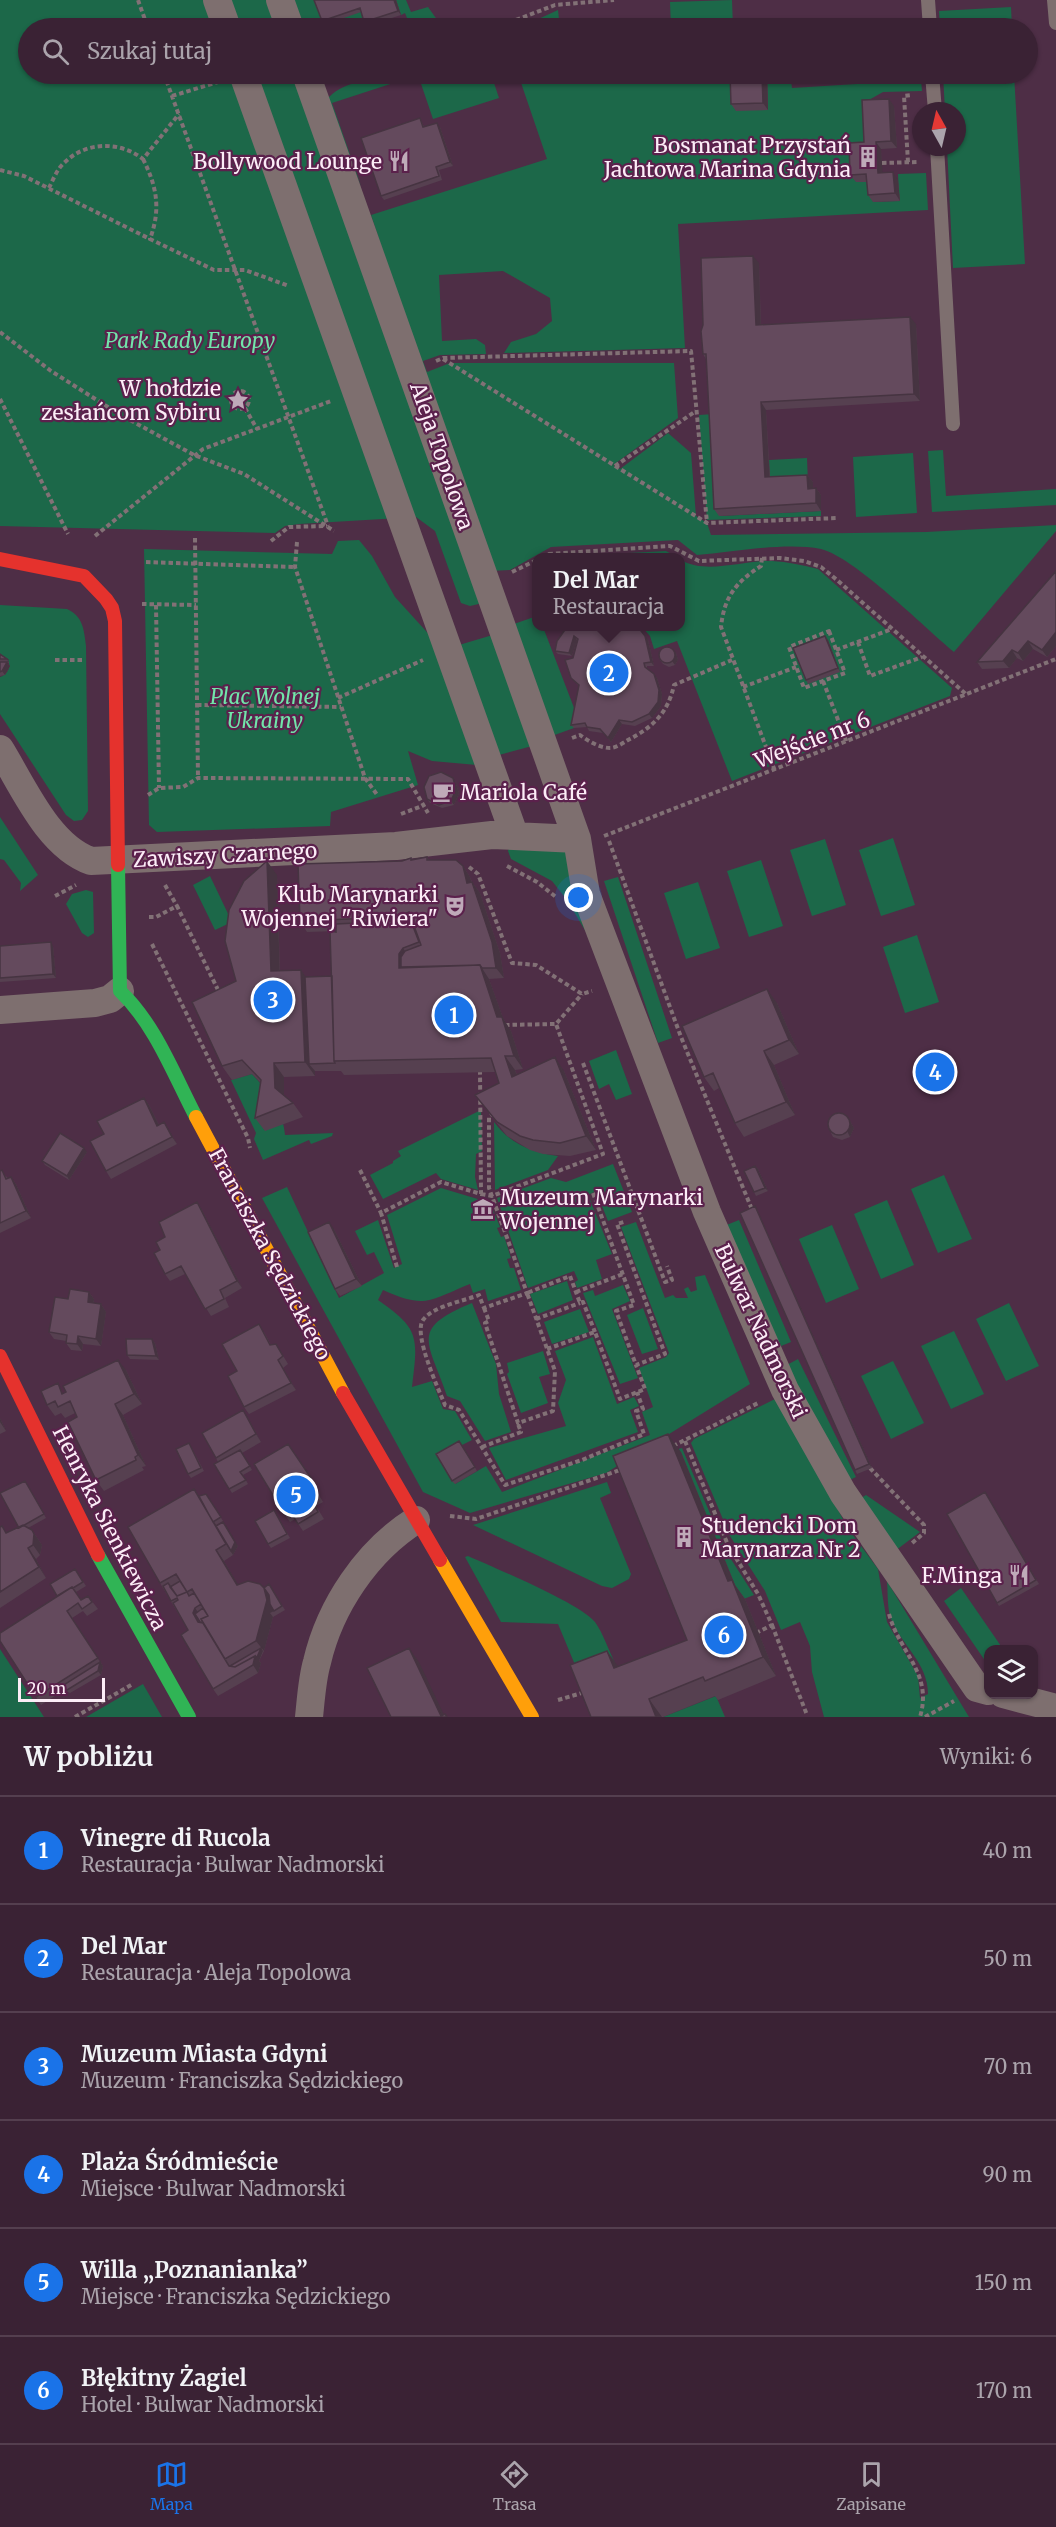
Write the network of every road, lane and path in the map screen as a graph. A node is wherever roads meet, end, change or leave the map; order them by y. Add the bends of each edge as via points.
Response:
1 (138, 0) edge
2 (217, 0) edge
3 (280, 0) edge
4 (614, 0) edge
5 (928, 0) edge
6 (1054, 0) edge
7 (572, 2) edge
8 (144, 18) edge
9 (223, 18) edge
10 (286, 18) edge
11 (521, 18) edge
12 (929, 18) edge
13 (1056, 23) edge
14 (168, 84) edge
15 (211, 84) edge
16 (247, 84) edge
17 (310, 84) edge
18 (933, 84) edge
19 (934, 94) junction
20 (172, 96) junction
21 (934, 102) edge
22 (179, 114) junction
23 (930, 156) edge
24 (937, 156) edge
25 (143, 159) junction
26 (908, 162) junction
27 (882, 163) dead end
28 (0, 170) edge
29 (49, 188) junction
30 (150, 239) junction
31 (235, 268) junction
32 (323, 299) junction
33 (0, 332) edge
34 (443, 358) junction
35 (434, 362) dead end
36 (356, 392) junction
37 (0, 399) edge
38 (245, 408) junction
39 (696, 411) junction
40 (288, 417) junction
41 (953, 424) dead end
42 (256, 429) junction
43 (194, 455) junction
44 (615, 466) junction
45 (838, 518) dead end
46 (707, 523) junction
47 (328, 526) junction
48 (334, 531) dead end
49 (68, 534) dead end
50 (95, 536) dead end
51 (195, 538) dead end
52 (271, 541) dead end
53 (297, 542) dead end
54 (564, 553) edge
55 (684, 553) edge
56 (685, 554) edge
57 (762, 558) junction
58 (0, 559) edge
59 (146, 562) dead end
60 (195, 564) junction
61 (295, 567) junction
62 (140, 604) dead end
63 (156, 605) junction
64 (196, 605) junction
65 (892, 629) junction
66 (858, 642) junction
67 (447, 645) junction
68 (836, 650) junction
69 (923, 657) junction
70 (55, 660) dead end
71 (91, 660) dead end
72 (732, 660) junction
73 (1056, 660) edge
74 (796, 667) junction
75 (823, 681) junction
76 (743, 687) junction
77 (967, 695) junction
78 (338, 698) junction
79 (197, 705) junction
80 (341, 708) junction
81 (543, 742) junction
82 (847, 743) junction
83 (0, 749) edge
84 (775, 771) junction
85 (198, 778) junction
86 (365, 778) junction
87 (159, 788) junction
88 (378, 796) dead end
89 (140, 800) dead end
90 (422, 806) dead end
91 (603, 824) dead end
92 (503, 834) junction
93 (607, 835) junction
94 (577, 839) junction
95 (436, 841) junction
96 (118, 861) junction
97 (172, 897) dead end
98 (558, 898) dead end
99 (177, 906) junction
100 (143, 917) dead end
101 (621, 980) junction
102 (120, 991) junction
103 (582, 994) junction
104 (221, 996) edge
105 (0, 1010) edge
106 (556, 1024) junction
107 (505, 1025) edge
108 (583, 1063) dead end
109 (480, 1071) edge
110 (500, 1118) edge
111 (360, 1170) dead end
112 (593, 1193) dead end
113 (481, 1194) junction
114 (492, 1196) junction
115 (753, 1212) edge
116 (381, 1213) junction
117 (624, 1221) dead end
118 (667, 1266) dead end
119 (397, 1267) dead end
120 (623, 1274) junction
121 (576, 1292) junction
122 (527, 1293) junction
123 (580, 1302) junction
124 (484, 1308) junction
125 (536, 1319) junction
126 (595, 1332) junction
127 (547, 1349) junction
128 (0, 1356) edge
129 (636, 1365) junction
130 (637, 1392) junction
131 (765, 1400) dead end
132 (518, 1423) junction
133 (685, 1441) junction
134 (482, 1447) junction
135 (664, 1450) edge
136 (633, 1464) edge
137 (416, 1520) junction
138 (772, 1625) junction
139 (758, 1632) dead end
140 (984, 1684) edge
141 (113, 1695) dead end
142 (1021, 1699) edge
143 (946, 1705) dead end
144 (1056, 1708) edge
145 (807, 1715) dead end
146 (75, 1717) edge
147 (189, 1717) edge
148 (309, 1717) edge
149 (532, 1717) edge
150 (926, 1717) edge

1 - 8 path
2 - 9 street
3 - 10 street
4 - 7 path
5 - 12 lane
6 - 13 lane
7 - 11 path
14 - 20 path
15 - 20 path
16 - 32 street
17 - 81 street, Aleja Topolowa
18 - 19 lane
19 - 21 lane
19 - 26 path via 904,96
20 - 22 path
22 - 25 path
22 - 31 path
23 - 26 path
24 - 41 lane
25 - 29 path via 130,149 114,146 83,150 62,164
25 - 30 path via 158,203
26 - 27 path
28 - 29 path
29 - 30 path
30 - 31 path via 214,270
31 - 32 path
31 - 40 path
32 - 36 street
33 - 43 path via 51,371
34 - 35 path
34 - 39 path via 691,351
34 - 44 path
36 - 40 path
36 - 67 street
37 - 49 path
38 - 38 path via 249,395 239,391 233,395 232,406 238,410
38 - 42 path
39 - 44 path
39 - 46 path
40 - 42 path
40 - 47 path
42 - 43 path
43 - 47 path via 244,474
43 - 50 path
44 - 46 path
45 - 46 path
47 - 48 path
47 - 52 path via 289,527
51 - 60 path
53 - 61 path
54 - 55 path via 670,546
56 - 57 path via 699,561
57 - 65 path via 804,561 821,567
57 - 72 path via 760,566 733,588 723,613 721,627
58 - 96 street, Zawiszy Czarnego via 84,576 95,584 112,608
59 - 60 path
60 - 61 path
60 - 64 path
61 - 78 path
62 - 63 path
63 - 64 path
63 - 87 path
64 - 79 path
65 - 66 path
65 - 69 path
66 - 68 path
66 - 69 path via 870,676
67 - 78 path via 397,673
67 - 92 street
68 - 74 path via 830,631 789,646
68 - 75 path via 845,673
69 - 77 path
70 - 71 path
72 - 76 path
72 - 81 path via 674,685 665,712 643,732 611,748 580,735
73 - 77 path, Wejście nr 6
74 - 75 path via 804,688
74 - 76 path
75 - 82 path
76 - 84 path
77 - 82 path, Wejście nr 6
78 - 80 path
79 - 80 path
79 - 85 path
80 - 86 path
81 - 94 street, Aleja Topolowa
82 - 84 path, Wejście nr 6
83 - 96 street via 57,840 84,858
84 - 93 path, Wejście nr 6
85 - 86 path
85 - 87 path via 183,787
86 - 88 path
86 - 90 path via 408,779
87 - 89 path
91 - 93 path
92 - 94 street, Zawiszy Czarnego
92 - 95 street, Zawiszy Czarnego
92 - 98 path via 494,851 499,862
93 - 94 path, Wejście nr 6
93 - 115 path via 681,1037
94 - 101 street, Bulwar Nadmorski via 586,894
95 - 96 street, Zawiszy Czarnego
95 - 103 path via 450,866 470,867 478,874 512,963 536,965
96 - 102 street
97 - 99 path
99 - 100 path via 156,916
99 - 104 path
101 - 103 path
101 - 140 street, Bulwar Nadmorski via 707,1212 785,1390 843,1493
102 - 105 street via 95,1003
102 - 137 street, Franciszka Sędzickiego via 148,1026
103 - 106 path
106 - 107 path
106 - 114 path via 603,1154
108 - 118 path via 665,1282 672,1280
109 - 113 path
110 - 114 path via 496,1112 489,1116
111 - 116 path
112 - 120 path
113 - 114 path
113 - 116 path via 441,1182
114 - 122 path
116 - 119 path
117 - 129 path via 617,1224 665,1354
120 - 121 path
120 - 129 path via 634,1305 616,1311
121 - 122 path via 570,1276
121 - 123 path
122 - 124 path
122 - 125 path
123 - 125 path
123 - 126 path
124 - 132 path via 489,1321 485,1323
124 - 134 path via 479,1295 432,1312 422,1321 419,1334 445,1405 459,1410
125 - 127 path
126 - 127 path
126 - 130 path via 620,1399
127 - 132 path via 555,1371 553,1412
128 - 147 street, Henryka Sienkiewicza via 83,1525
129 - 130 path via 645,1389
130 - 134 path via 643,1409 636,1411 644,1434 582,1460 505,1485
131 - 133 path
132 - 134 path via 520,1432
133 - 135 path
133 - 138 path via 728,1545
136 - 137 path via 476,1519 429,1513
137 - 148 street via 390,1536 342,1600 325,1633 316,1663
137 - 149 street, Franciszka Sędzickiego
138 - 139 path
138 - 145 path
141 - 146 path
142 - 144 street
143 - 150 path

